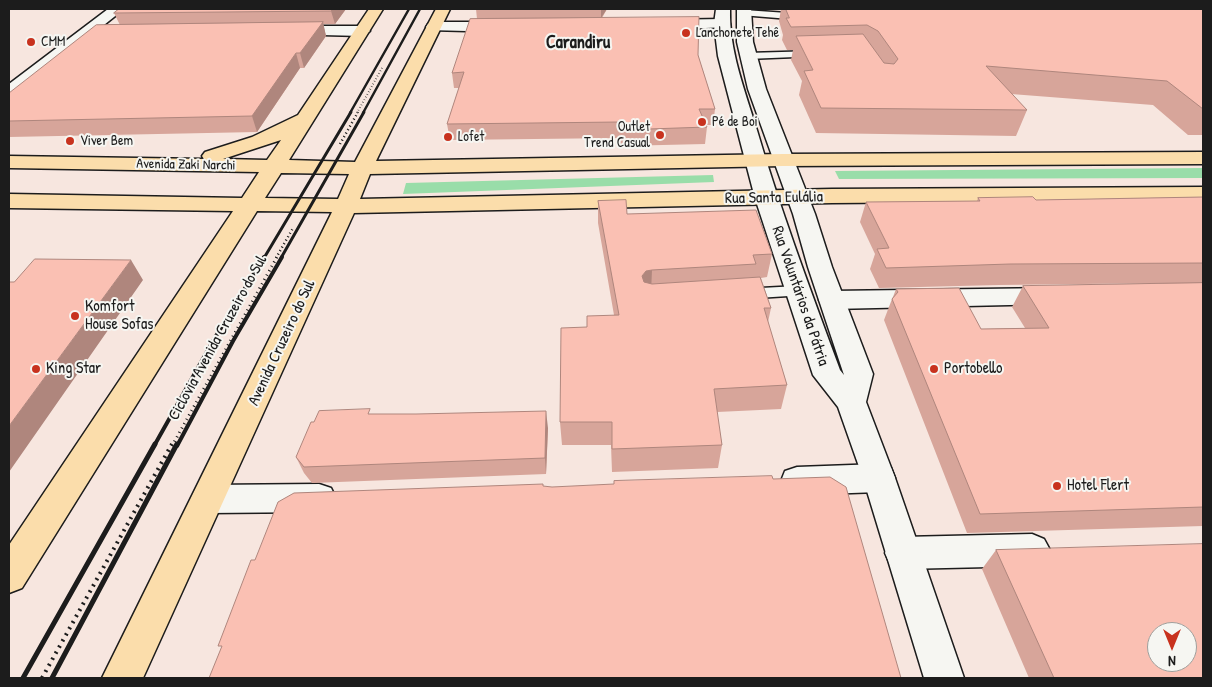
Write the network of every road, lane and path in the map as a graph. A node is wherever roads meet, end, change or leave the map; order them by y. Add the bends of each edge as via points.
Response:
1 (117, 9) edge
2 (376, 9) edge
3 (443, 9) edge
4 (744, 11) edge
5 (813, 17) edge
6 (722, 24) edge
7 (647, 25) edge
8 (522, 26) edge
9 (434, 27) junction
10 (272, 31) edge
11 (362, 31) junction
12 (115, 32) edge
13 (86, 33) junction
14 (746, 49) junction
15 (828, 53) edge
16 (385, 62) dead end
17 (734, 89) junction
18 (757, 89) junction
19 (9, 92) edge
20 (307, 117) junction
21 (1203, 158) edge
22 (783, 160) junction
23 (9, 162) edge
24 (756, 162) junction
25 (147, 164) junction
26 (275, 166) junction
27 (328, 167) junction
28 (363, 168) junction
29 (1203, 194) edge
30 (798, 197) junction
31 (766, 198) junction
32 (9, 201) edge
33 (251, 204) junction
34 (306, 205) junction
35 (346, 206) junction
36 (798, 291) junction
37 (728, 295) edge
38 (1081, 295) edge
39 (832, 300) junction
40 (851, 402) junction
41 (879, 478) junction
42 (772, 482) edge
43 (352, 497) edge
44 (208, 499) junction
45 (1065, 549) edge
46 (903, 553) junction
47 (9, 576) edge
48 (42, 678) edge
49 (122, 678) edge
50 (944, 678) edge

1 - 13 main road
2 - 11 main road
3 - 9 main road, Avenida Cruzeiro do Sul
4 - 5 lane
4 - 14 main road, Rua Voluntários da Pátria
6 - 7 main road
6 - 14 main road
6 - 17 main road, Rua Voluntários da Pátria
8 - 9 main road
9 - 28 main road, Avenida Cruzeiro do Sul
10 - 11 main road
11 - 20 main road
12 - 13 main road
13 - 19 main road
14 - 15 lane
14 - 18 main road, Rua Voluntários da Pátria
16 - 27 path
17 - 18 main road
17 - 24 main road, Rua Voluntários da Pátria
18 - 22 main road, Rua Voluntários da Pátria
20 - 25 main road via 281,133 239,150
20 - 26 main road
21 - 22 main road
22 - 24 main road
22 - 30 main road, Rua Voluntários da Pátria
23 - 25 main road, Avenida Zaki Narchi
24 - 28 main road
24 - 31 main road, Rua Voluntários da Pátria
25 - 26 main road, Avenida Zaki Narchi
26 - 27 main road, Avenida Zaki Narchi
26 - 33 main road
27 - 28 main road, Avenida Zaki Narchi
28 - 35 main road, Avenida Cruzeiro do Sul
29 - 30 main road, Rua Santa Eulália
30 - 31 main road, Rua Santa Eulália
30 - 39 main road, Rua Voluntários da Pátria
31 - 35 main road, Rua Santa Eulália
31 - 36 main road, Rua Voluntários da Pátria
32 - 33 main road
33 - 34 main road
33 - 47 main road
34 - 35 main road
34 - 48 path, Ciclovia Avenida Cruzeiro do Sul
35 - 44 main road, Avenida Cruzeiro do Sul
36 - 37 lane
36 - 40 main road, Rua Voluntários da Pátria via 827,375
38 - 39 main road
39 - 40 main road, Rua Voluntários da Pátria via 859,374
40 - 41 main road, Rua Voluntários da Pátria
41 - 42 main road
41 - 46 main road, Rua Voluntários da Pátria
43 - 44 main road
44 - 49 main road, Avenida Cruzeiro do Sul
45 - 46 main road
46 - 50 main road, Rua Voluntários da Pátria

